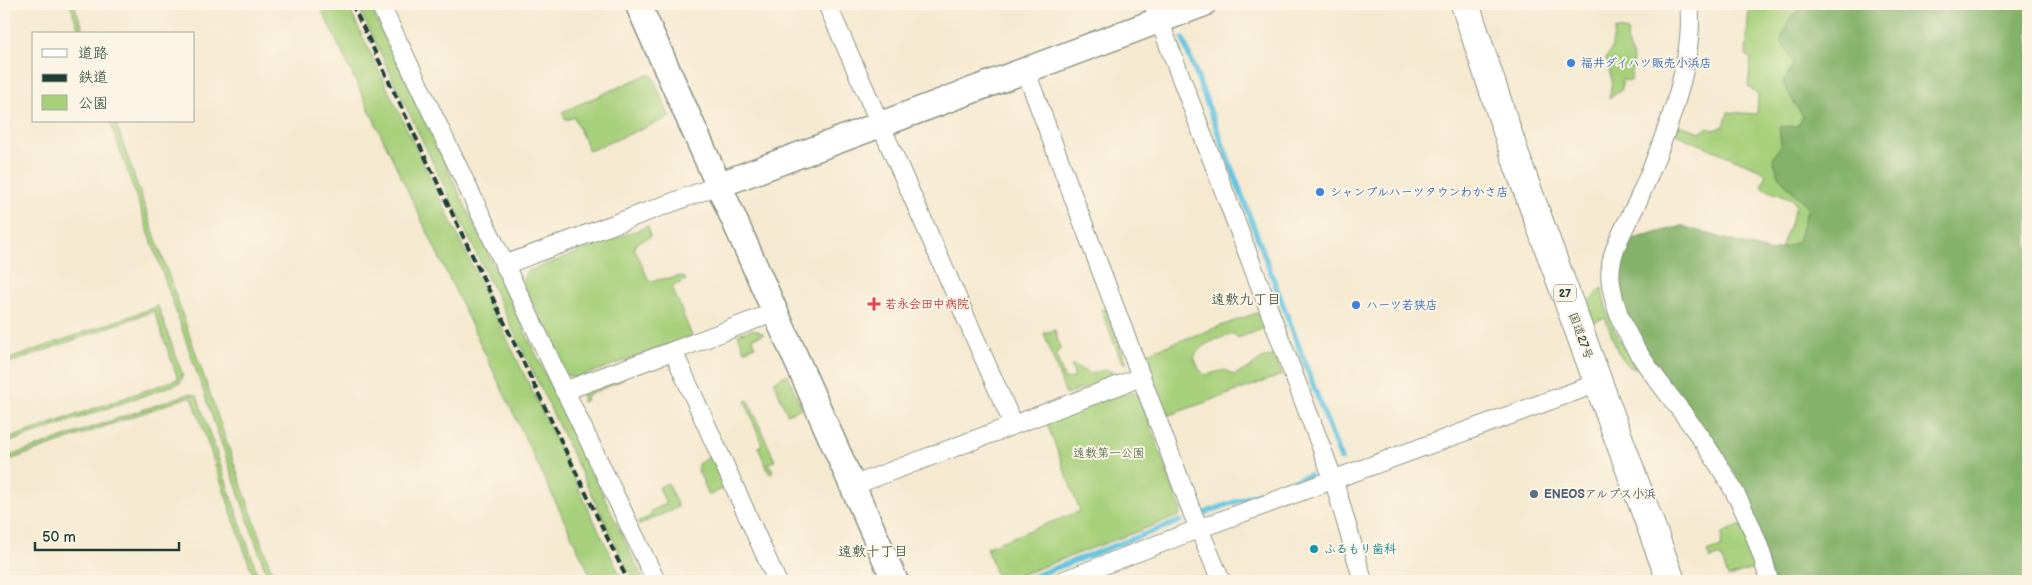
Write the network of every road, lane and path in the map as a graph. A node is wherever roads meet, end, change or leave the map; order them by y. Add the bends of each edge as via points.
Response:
1 (380, 4) edge
2 (638, 4) edge
3 (827, 4) edge
4 (1203, 4) edge
5 (1465, 4) edge
6 (1689, 4) edge
7 (1156, 12) edge
8 (1025, 69) junction
9 (880, 124) junction
10 (719, 184) junction
11 (504, 265) junction
12 (775, 312) junction
13 (673, 351) junction
14 (1141, 377) junction
15 (1598, 383) junction
16 (564, 391) junction
17 (1013, 424) junction
18 (1334, 481) junction
19 (852, 486) junction
20 (1198, 529) junction
21 (1070, 580) edge
22 (656, 581) edge
23 (777, 581) edge
24 (895, 581) edge
25 (1221, 581) edge
26 (1363, 581) edge
27 (1670, 581) edge
28 (1769, 581) edge

1 - 11 street
2 - 10 street
3 - 9 street
4 - 7 street
5 - 15 highway, 国道27号 / 27 via 1519,167
6 - 28 street via 1691,20 1681,83 1641,195 1616,246 1611,263 1611,283 1616,306 1634,348 1734,489 1755,537
7 - 8 street
7 - 18 street
8 - 9 street
8 - 14 street
9 - 10 street
9 - 17 street
10 - 11 street
10 - 12 street
11 - 16 street
12 - 13 street
12 - 19 street
13 - 16 street
13 - 23 street
14 - 17 street
14 - 20 street
15 - 18 street
15 - 27 highway, 国道27号 / 27
16 - 22 street
17 - 19 street
18 - 20 street
18 - 26 street
19 - 24 street
20 - 21 street
20 - 25 street

